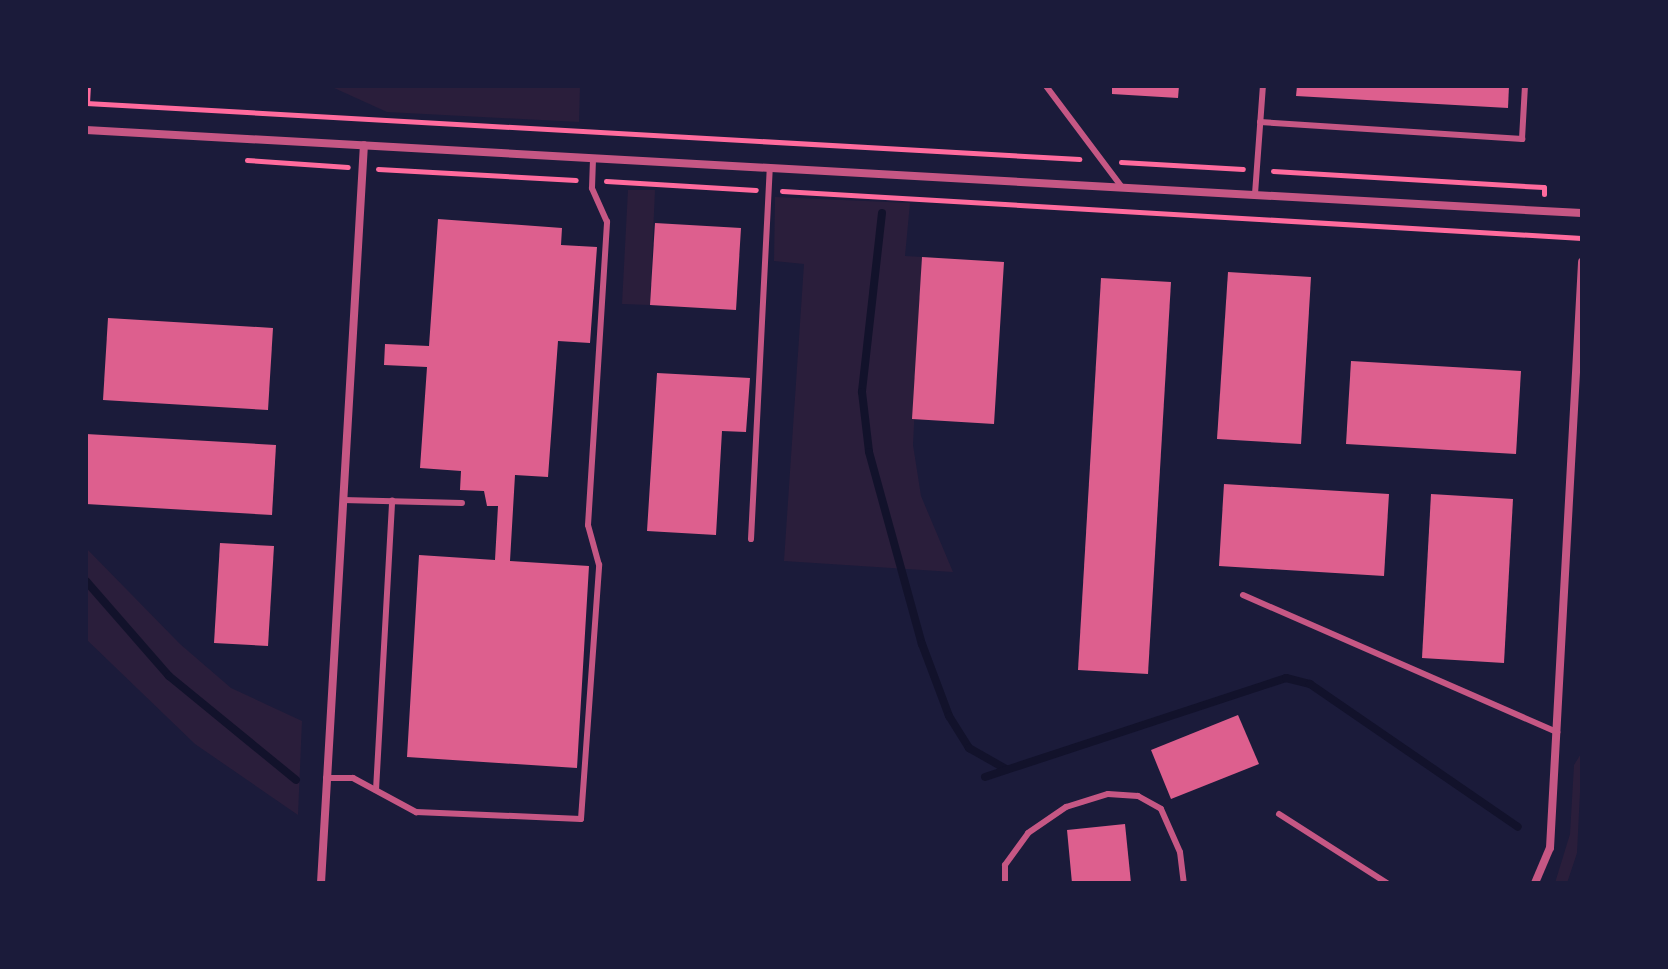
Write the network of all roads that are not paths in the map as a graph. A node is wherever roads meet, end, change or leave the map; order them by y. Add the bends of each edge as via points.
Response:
1 (1046, 86) edge
2 (1263, 86) edge
3 (1525, 86) edge
4 (1260, 122) junction
5 (86, 130) edge
6 (364, 145) junction
7 (593, 161) junction
8 (770, 169) junction
9 (1121, 186) junction
10 (1255, 194) junction
11 (1582, 213) edge
12 (1582, 262) edge
13 (343, 500) junction
14 (392, 500) junction
15 (462, 503) dead end
16 (751, 539) dead end
17 (1243, 595) dead end
18 (1557, 732) junction
19 (326, 778) junction
20 (376, 790) junction
21 (1279, 814) dead end
22 (321, 883) edge
23 (1005, 883) edge
24 (1184, 883) edge
25 (1387, 883) edge
26 (1535, 883) edge

1 - 9 lane
2 - 4 lane
3 - 4 lane via 1522,139
4 - 10 lane
5 - 6 street
6 - 7 street
6 - 13 street
7 - 8 street
7 - 20 lane via 592,181 607,222 588,525 599,565 581,819 416,812
8 - 9 street
8 - 16 lane
9 - 10 street
10 - 11 street
12 - 18 street
13 - 14 lane
13 - 19 street
14 - 15 lane
14 - 20 lane
17 - 18 lane
18 - 26 street via 1550,848
19 - 20 lane via 353,778
19 - 22 street
21 - 25 lane
23 - 24 lane via 1005,865 1028,833 1066,807 1108,794 1138,796 1161,809 1180,852

